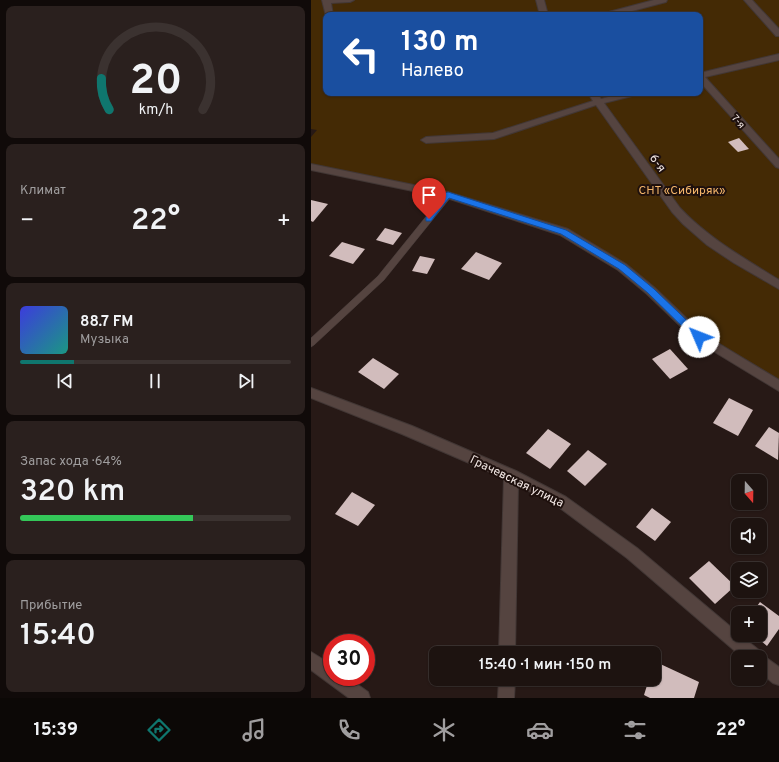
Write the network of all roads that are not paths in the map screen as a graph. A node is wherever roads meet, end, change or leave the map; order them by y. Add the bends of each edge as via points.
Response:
1 (350, 0) edge
2 (540, 0) edge
3 (663, 0) edge
4 (747, 0) edge
5 (326, 1) edge
6 (639, 3) edge
7 (328, 12) edge
8 (543, 12) edge
9 (616, 12) edge
10 (646, 12) edge
11 (779, 34) edge
12 (779, 57) edge
13 (703, 75) edge
14 (703, 79) edge
15 (594, 96) edge
16 (621, 96) edge
17 (598, 102) junction
18 (426, 140) dead end
19 (779, 165) edge
20 (311, 167) edge
21 (448, 195) junction
22 (779, 285) edge
23 (311, 344) edge
24 (779, 386) edge
25 (311, 393) edge
26 (511, 475) junction
27 (507, 646) edge
28 (746, 650) edge
29 (311, 660) edge
30 (767, 668) edge
31 (323, 669) edge
32 (779, 677) edge
33 (347, 686) edge
34 (507, 686) edge
35 (363, 698) edge
36 (506, 698) edge

1 - 5 street
2 - 8 street
3 - 6 street
4 - 11 street
5 - 7 street
6 - 9 street
6 - 10 street
12 - 13 street
14 - 19 street, 7-я
15 - 17 street, 6-я
16 - 17 street
17 - 18 street via 494,136
17 - 22 street, 6-я via 688,225
20 - 21 street
21 - 23 lane via 381,278
21 - 24 street via 564,232 622,267 699,337
25 - 26 street, Грачевская улица via 407,430
26 - 27 street
26 - 28 street, Грачевская улица via 561,501 632,553
29 - 31 street
30 - 32 street
33 - 35 street
34 - 36 street

